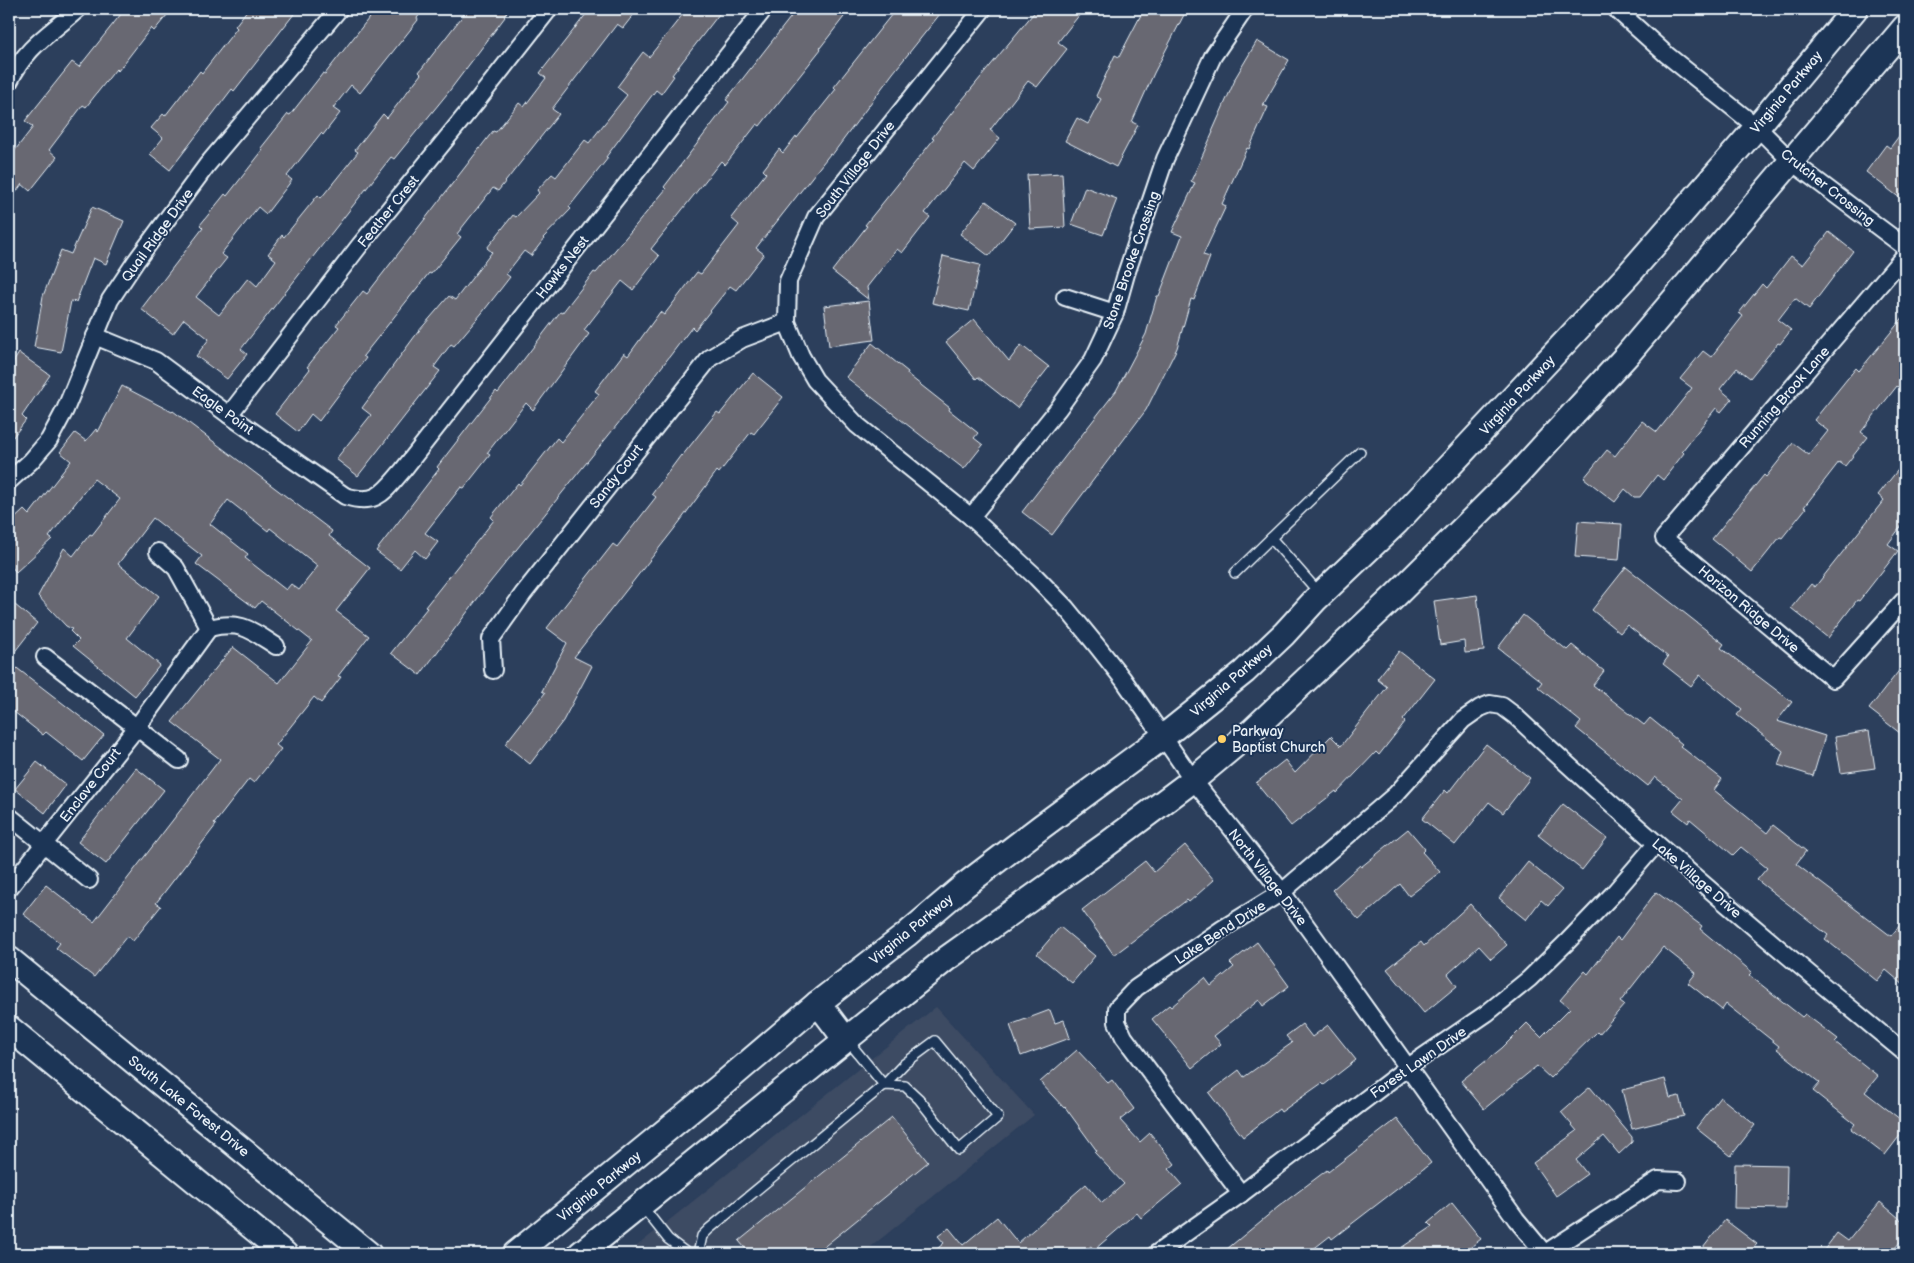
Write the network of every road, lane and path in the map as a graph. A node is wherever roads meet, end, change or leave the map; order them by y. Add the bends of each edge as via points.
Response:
1 (78, 9) edge
2 (549, 9) edge
3 (764, 9) edge
4 (983, 9) edge
5 (1245, 9) edge
6 (1855, 9) edge
7 (335, 10) edge
8 (1621, 11) edge
9 (1905, 27) edge
10 (9, 82) edge
11 (1757, 127) junction
12 (1792, 162) junction
13 (1905, 247) edge
14 (1905, 255) edge
15 (1065, 297) dead end
16 (1115, 313) junction
17 (787, 322) junction
18 (95, 336) junction
19 (228, 415) junction
20 (1360, 452) dead end
21 (9, 481) edge
22 (345, 496) joint
23 (971, 517) junction
24 (1270, 538) junction
25 (1664, 538) joint
26 (158, 552) dead end
27 (1235, 573) dead end
28 (1320, 595) junction
29 (1905, 599) edge
30 (209, 628) junction
31 (276, 646) dead end
32 (45, 657) dead end
33 (493, 670) dead end
34 (1490, 704) joint
35 (136, 727) junction
36 (1163, 737) junction
37 (179, 760) dead end
38 (1193, 780) junction
39 (9, 816) edge
40 (44, 843) junction
41 (1656, 844) junction
42 (90, 880) dead end
43 (9, 888) edge
44 (1282, 892) junction
45 (9, 959) edge
46 (818, 1003) junction
47 (9, 1028) edge
48 (846, 1040) junction
49 (1905, 1053) edge
50 (1408, 1067) junction
51 (884, 1086) junction
52 (1678, 1182) dead end
53 (1241, 1194) junction
54 (641, 1206) junction
55 (285, 1254) edge
56 (369, 1254) edge
57 (515, 1254) edge
58 (580, 1254) edge
59 (688, 1254) edge
60 (698, 1254) edge
61 (1156, 1254) edge
62 (1545, 1254) edge

1 - 10 street via 28,52
2 - 19 street, Feather Crest
3 - 22 street, Hawks Nest via 385,491 376,497 360,500
4 - 17 street, South Village Drive via 816,217 788,281
5 - 16 street, Stone Brooke Crossing via 1213,56 1166,159
6 - 11 main road, Virginia Parkway
7 - 18 street, Quail Ridge Drive via 207,165 136,261 110,300
8 - 11 street, Crutcher Crossing via 1667,54
9 - 12 main road
11 - 12 street, Crutcher Crossing
11 - 28 main road, Virginia Parkway via 1628,276 1485,430 1397,522
12 - 13 street, Crutcher Crossing
12 - 38 main road via 1627,355 1518,474 1254,730
14 - 25 street, Running Brook Lane
15 - 16 street
16 - 23 street, Stone Brooke Crossing via 1088,367
17 - 23 street, South Village Drive via 815,380 857,425
17 - 33 street, Sandy Court via 742,339 710,358 517,601 492,639
18 - 19 street, Eagle Point via 156,361
18 - 21 street, Quail Ridge Drive via 49,440
19 - 22 street, Eagle Point
20 - 24 lane
23 - 36 street, North Village Drive via 1066,608 1123,679
24 - 27 lane
24 - 28 lane
25 - 29 street, Horizon Ridge Drive via 1834,679
26 - 30 street via 176,568
28 - 36 main road, Virginia Parkway via 1244,672
30 - 31 street via 226,624 249,629
30 - 35 street, Enclave Court
32 - 35 street
34 - 41 street, Lake Village Drive via 1502,706 1514,715
34 - 44 street, Lake Bend Drive via 1464,720 1396,794
35 - 37 street
35 - 40 street, Enclave Court
36 - 38 street, North Village Drive
36 - 46 main road, Virginia Parkway via 1033,832
38 - 44 street, North Village Drive
38 - 48 main road via 946,959
39 - 40 street
40 - 42 street
40 - 43 street, Enclave Court
41 - 49 street, Lake Village Drive
41 - 50 street, Forest Lawn Drive via 1613,894 1529,979 1487,1013
44 - 50 street, North Village Drive
44 - 53 street, Lake Bend Drive via 1136,988 1117,1008 1117,1022 1124,1037
45 - 56 main road, South Lake Forest Drive
46 - 48 main road
46 - 57 main road, Virginia Parkway
47 - 55 main road
48 - 51 lane
48 - 54 main road
50 - 53 street, Forest Lawn Drive
50 - 62 street, North Village Drive
51 - 51 lane via 904,1064 935,1041 998,1117 959,1150 905,1086
51 - 60 lane via 709,1229 702,1236
52 - 62 street via 1658,1180
53 - 61 street, Forest Lawn Drive
54 - 58 main road
54 - 59 lane via 668,1239

